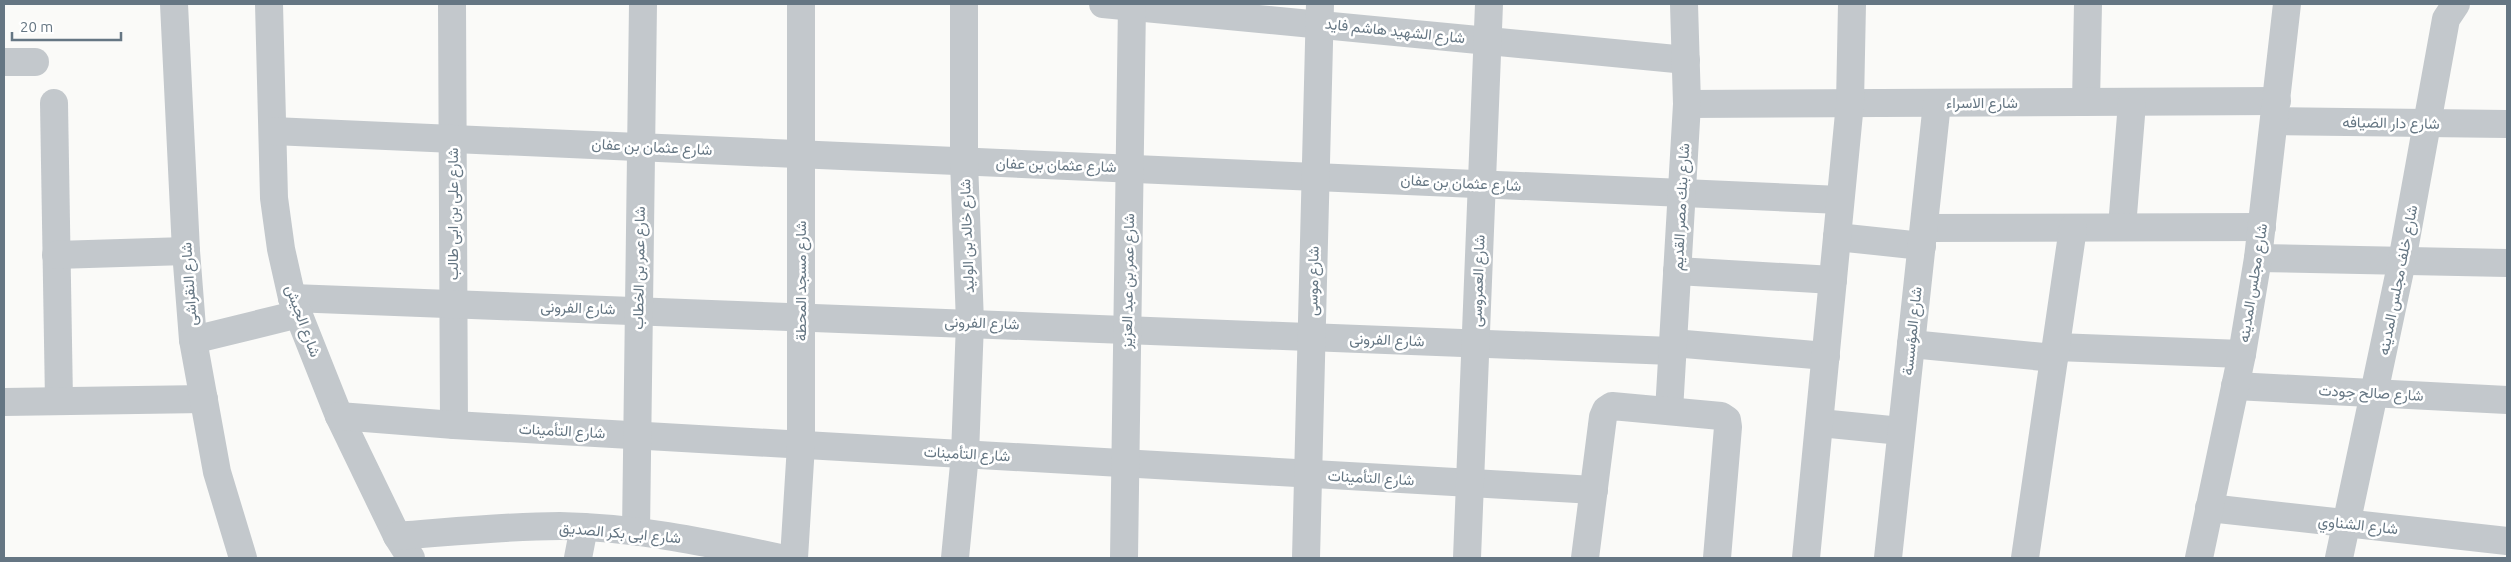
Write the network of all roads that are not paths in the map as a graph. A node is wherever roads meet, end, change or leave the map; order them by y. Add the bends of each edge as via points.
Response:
1 (174, 4) edge
2 (269, 4) edge
3 (452, 4) edge
4 (643, 4) edge
5 (800, 4) edge
6 (964, 4) edge
7 (1103, 4) edge
8 (1132, 4) edge
9 (1489, 4) edge
10 (1684, 4) edge
11 (1852, 4) edge
12 (2088, 4) edge
13 (2287, 4) edge
14 (2456, 4) edge
15 (1320, 14) edge
16 (1488, 40) junction
17 (1686, 60) junction
18 (4, 62) edge
19 (35, 62) dead end
20 (2086, 102) junction
21 (2132, 102) junction
22 (54, 103) dead end
23 (1850, 103) junction
24 (1937, 103) junction
25 (1687, 104) junction
26 (2275, 111) junction
27 (2427, 124) junction
28 (2507, 124) edge
29 (272, 131) junction
30 (452, 137) junction
31 (641, 146) junction
32 (801, 153) junction
33 (964, 161) junction
34 (1130, 168) junction
35 (1316, 176) junction
36 (1482, 184) junction
37 (1682, 193) junction
38 (1840, 200) junction
39 (2122, 227) junction
40 (2072, 228) junction
41 (2262, 228) junction
42 (1837, 237) junction
43 (1923, 237) junction
44 (186, 251) junction
45 (56, 255) junction
46 (2258, 258) junction
47 (2402, 261) junction
48 (2507, 263) edge
49 (1677, 271) junction
50 (1833, 280) junction
51 (453, 303) junction
52 (295, 306) junction
53 (638, 310) junction
54 (801, 317) junction
55 (970, 323) junction
56 (1128, 330) junction
57 (1312, 337) junction
58 (193, 340) junction
59 (1475, 343) junction
60 (1911, 344) junction
61 (1673, 347) junction
62 (2055, 352) junction
63 (2242, 354) junction
64 (1826, 356) junction
65 (2235, 386) junction
66 (2375, 393) junction
67 (204, 399) junction
68 (2507, 400) edge
69 (59, 401) junction
70 (4, 402) edge
71 (1669, 411) junction
72 (340, 416) junction
73 (1820, 423) junction
74 (454, 425) junction
75 (1901, 431) junction
76 (636, 435) junction
77 (801, 445) junction
78 (965, 454) junction
79 (1126, 463) junction
80 (1308, 474) junction
81 (1470, 483) junction
82 (1594, 490) junction
83 (2209, 508) junction
84 (2347, 524) junction
85 (584, 527) junction
86 (636, 532) junction
87 (2507, 542) edge
88 (404, 547) edge
89 (244, 558) edge
90 (578, 558) edge
91 (781, 558) edge
92 (794, 558) edge
93 (955, 558) edge
94 (1124, 558) edge
95 (1306, 558) edge
96 (1467, 558) edge
97 (1585, 558) edge
98 (1716, 558) edge
99 (1806, 558) edge
100 (1888, 558) edge
101 (2025, 558) edge
102 (2199, 558) edge
103 (2340, 558) edge

1 - 44 street, شارع النقراشى
2 - 29 street, شارع الجيش
3 - 30 street, شارع على بن ابى طالب
4 - 31 street, شارع عمر بن الخطاب
5 - 32 street, شارع مسجد المحطة
6 - 33 street, شارع خالد بن الوليد
7 - 8 street, شارع الشهيد هاشم فايد
8 - 15 street, شارع الشهيد هاشم فايد
8 - 34 street, شارع عمر بن عبد العزيز
9 - 16 street, شارع العمروسى
10 - 17 street, شارع بنك مصر القديم
11 - 23 street
12 - 20 street
13 - 26 street, شارع مجلس المدينه
14 - 27 street, شارع خلف مجلس المدينه via 2446,19
15 - 16 street, شارع الشهيد هاشم فايد
15 - 35 street, شارع موسى
16 - 17 street, شارع الشهيد هاشم فايد
16 - 36 street, شارع العمروسى
17 - 25 street, شارع بنك مصر القديم
18 - 19 street
20 - 21 street, شارع الاسراء
20 - 24 street, شارع الاسراء
21 - 26 street, شارع الاسراء
21 - 39 street
22 - 45 street
23 - 24 street, شارع الاسراء
23 - 25 street, شارع الاسراء
23 - 38 street
24 - 43 street, شارع المؤسسة
25 - 37 street, شارع بنك مصر القديم
26 - 27 street, شارع دار الضيافه
26 - 41 street, شارع مجلس المدينه
27 - 28 street, شارع دار الضيافه
27 - 47 street, شارع خلف مجلس المدينه
29 - 30 street, شارع عثمان بن عفان
29 - 52 street, شارع الجيش via 274,198 280,249
30 - 31 street, شارع عثمان بن عفان
30 - 51 street, شارع على بن ابى طالب
31 - 32 street, شارع عثمان بن عفان
31 - 53 street, شارع عمر بن الخطاب
32 - 33 street, شارع عثمان بن عفان
32 - 54 street, شارع مسجد المحطة
33 - 34 street, شارع عثمان بن عفان
33 - 55 street, شارع خالد بن الوليد
34 - 35 street, شارع عثمان بن عفان
34 - 56 street, شارع عمر بن عبد العزيز
35 - 36 street, شارع عثمان بن عفان
35 - 57 street, شارع موسى
36 - 37 street, شارع عثمان بن عفان
36 - 59 street, شارع العمروسى
37 - 38 street, شارع عثمان بن عفان
37 - 49 street, شارع بنك مصر القديم
38 - 42 street
39 - 40 street
39 - 41 street
40 - 43 street
40 - 62 street
41 - 46 street, شارع مجلس المدينه
42 - 43 street
42 - 50 street
43 - 60 street, شارع المؤسسة
44 - 45 street
44 - 58 street, شارع النقراشى
45 - 69 street
46 - 47 street
46 - 63 street, شارع مجلس المدينه
47 - 48 street
47 - 66 street, شارع خلف مجلس المدينه
49 - 50 street
49 - 61 street, شارع بنك مصر القديم
50 - 64 street
51 - 52 street, شارع الفرونى
51 - 53 street, شارع الفرونى
51 - 74 street, شارع على بن ابى طالب
52 - 58 street, شارع الفرونى
52 - 72 street, شارع الجيش
53 - 54 street, شارع الفرونى
53 - 76 street, شارع عمر بن الخطاب
54 - 55 street, شارع الفرونى
54 - 77 street, شارع مسجد المحطة
55 - 56 street, شارع الفرونى
55 - 78 street, شارع خالد بن الوليد
56 - 57 street, شارع الفرونى
56 - 79 street, شارع عمر بن عبد العزيز
57 - 59 street, شارع الفرونى
57 - 80 street, شارع موسى
58 - 67 street, شارع النقراشى
59 - 61 street, شارع الفرونى
59 - 81 street, شارع العمروسى
60 - 62 street
60 - 75 street, شارع المؤسسة
61 - 64 street, شارع الفرونى
61 - 71 street, شارع بنك مصر القديم
62 - 63 street
62 - 101 street
63 - 65 street, شارع مجلس المدينه
64 - 73 street
65 - 66 street, شارع صالح جودت
65 - 83 street, شارع مجلس المدينه
66 - 68 street, شارع صالح جودت
66 - 84 street, شارع خلف مجلس المدينه
67 - 69 street
67 - 89 street, شارع النقراشى via 217,472
69 - 70 street
71 - 82 street via 1612,406 1606,410
71 - 98 street via 1721,416 1726,420 1728,427
72 - 74 street, شارع التأمينات
72 - 88 street, شارع الجيش
73 - 75 street
73 - 99 street
74 - 76 street, شارع التأمينات
75 - 100 street, شارع المؤسسة
76 - 77 street, شارع التأمينات
76 - 86 street, شارع عمر بن الخطاب
77 - 78 street, شارع التأمينات
77 - 92 street, شارع مسجد المحطة
78 - 79 street, شارع التأمينات
78 - 93 street, شارع خالد بن الوليد
79 - 80 street, شارع التأمينات
79 - 94 street, شارع عمر بن عبد العزيز
80 - 81 street, شارع التأمينات
80 - 95 street, شارع موسى
81 - 82 street, شارع التأمينات
81 - 96 street, شارع العمروسى
82 - 97 street
83 - 84 street, شارع الشناوي
83 - 102 street, شارع مجلس المدينه
84 - 87 street, شارع الشناوي
84 - 103 street, شارع خلف مجلس المدينه
85 - 86 street, شارع ابى بكر الصديق
85 - 88 street, شارع ابى بكر الصديق via 488,529
85 - 90 street
86 - 91 street, شارع ابى بكر الصديق via 698,540

